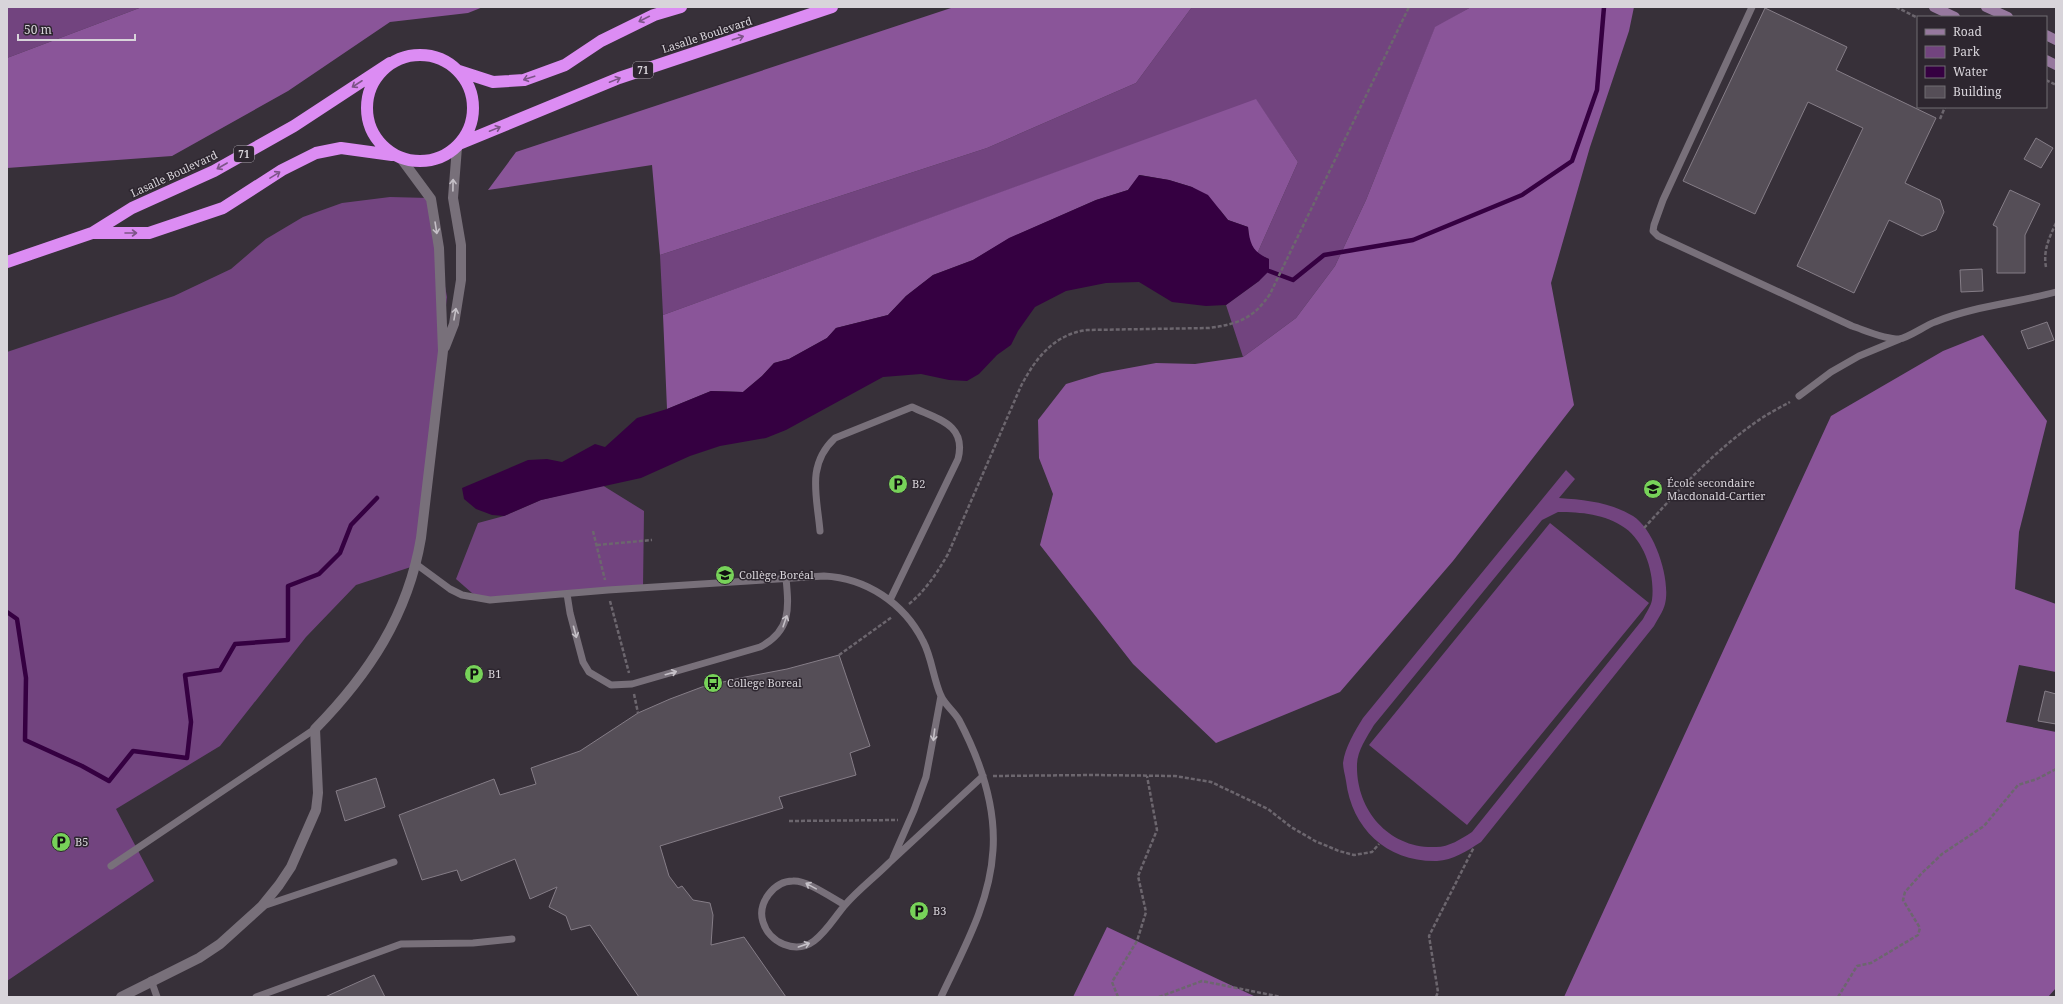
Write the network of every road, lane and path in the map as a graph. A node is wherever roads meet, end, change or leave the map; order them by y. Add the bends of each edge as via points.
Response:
1 (681, 7) edge
2 (832, 7) edge
3 (1409, 7) edge
4 (1752, 7) edge
5 (1896, 7) edge
6 (1934, 7) edge
7 (1986, 7) edge
8 (1953, 16) edge
9 (2006, 16) edge
10 (1917, 18) edge
11 (2047, 36) edge
12 (2056, 40) edge
13 (2047, 60) edge
14 (390, 63) junction
15 (2056, 65) edge
16 (459, 71) junction
17 (1946, 108) edge
18 (1940, 119) dead end
19 (458, 146) junction
20 (398, 157) junction
21 (2056, 223) edge
22 (92, 233) junction
23 (7, 262) edge
24 (2046, 266) dead end
25 (2056, 292) edge
26 (1900, 339) junction
27 (444, 351) junction
28 (1799, 396) joint
29 (1644, 528) dead end
30 (593, 531) dead end
31 (820, 531) dead end
32 (652, 540) dead end
33 (597, 545) junction
34 (416, 564) junction
35 (786, 578) junction
36 (608, 590) junction
37 (567, 594) junction
38 (890, 600) junction
39 (901, 611) junction
40 (839, 655) dead end
41 (632, 684) junction
42 (941, 696) junction
43 (638, 713) dead end
44 (315, 729) junction
45 (2056, 769) edge
46 (983, 776) junction
47 (1147, 776) junction
48 (910, 820) junction
49 (789, 821) dead end
50 (1379, 844) dead end
51 (1474, 847) dead end
52 (892, 861) junction
53 (394, 862) dead end
54 (111, 866) dead end
55 (845, 905) junction
56 (262, 906) junction
57 (512, 939) dead end
58 (151, 980) junction
59 (120, 997) edge
60 (157, 997) edge
61 (256, 997) edge
62 (941, 997) edge
63 (1118, 997) edge
64 (1159, 997) edge
65 (1280, 997) edge
66 (1436, 997) edge
67 (1838, 997) edge

1 -> 16 highway via 654,15 601,41 565,65 524,80 493,82
19 -> 2 highway, Lasalle Boulevard / 71 via 619,78
3 - 39 path via 1261,308 1242,321 1227,326 1087,330 1063,336 1049,346 1029,370 1021,386 948,554 920,595
4 - 26 lane via 1663,200 1653,231 1667,241 1852,326
5 - 10 path
6 - 8 main road
7 - 9 main road
11 - 12 main road
13 - 15 main road
14 - 16 highway via 404,56 418,54 433,56
14 - 20 highway via 378,74 370,87 366,103 367,119 373,134
14 -> 22 highway, Lasalle Boulevard / 71 via 294,126 214,171 132,208
16 - 19 highway via 468,84 473,100 473,116 468,131
17 - 18 path
19 - 20 highway via 444,156 430,160 415,161
27 -> 19 street via 454,324 461,280 461,244 453,198
22 -> 20 highway, Lasalle Boulevard / 71 via 150,234 223,208 282,170 316,153 341,148
20 -> 27 street via 431,199 439,248
21 - 24 path via 2046,247
22 - 23 highway, Lasalle Boulevard / 71
25 - 26 lane via 2004,305 1973,308
26 - 28 lane via 1859,356 1831,372
27 - 34 street
28 - 29 path via 1757,421 1726,445 1693,474
30 - 33 path
31 - 38 lane via 816,470 819,457 835,438 912,407 950,425 957,433 961,447 958,459
32 - 33 path
33 - 36 path
34 - 37 lane via 450,589 475,598 490,600
34 - 44 street via 406,596 371,664
35 - 36 lane
35 - 38 lane via 838,577 868,586
41 -> 35 lane via 771,642 780,632 787,615
36 - 37 lane
36 - 41 path
37 -> 41 lane via 583,662 589,672 611,685
38 - 39 lane
39 - 40 path
39 - 42 lane via 923,640
41 - 43 path
42 - 46 lane via 958,719
42 -> 48 lane via 926,777
44 - 54 lane
44 - 56 street via 318,793 316,810 291,867
45 - 67 path via 2018,785 1984,826 1942,854 1916,879 1905,892 1903,900 1920,928 1918,935 1871,963 1857,966
46 - 47 path
46 - 52 lane
46 - 62 lane via 991,803 994,826 990,878 976,922
47 - 50 path via 1175,776 1211,782 1268,809 1291,827 1339,851 1354,855 1372,852
47 - 63 path via 1157,830 1138,876 1146,912 1138,941 1112,982
48 - 49 path
48 - 52 lane
51 - 66 path via 1429,936 1438,992
52 - 55 lane
53 - 56 lane
55 -> 55 lane via 808,884 794,880 780,884 769,892 763,906 763,921 771,936 784,945 800,948 825,933
56 - 58 street via 220,944 199,958
57 - 61 lane via 473,943 401,944
58 - 59 street
58 - 60 lane
64 - 65 path via 1202,981

